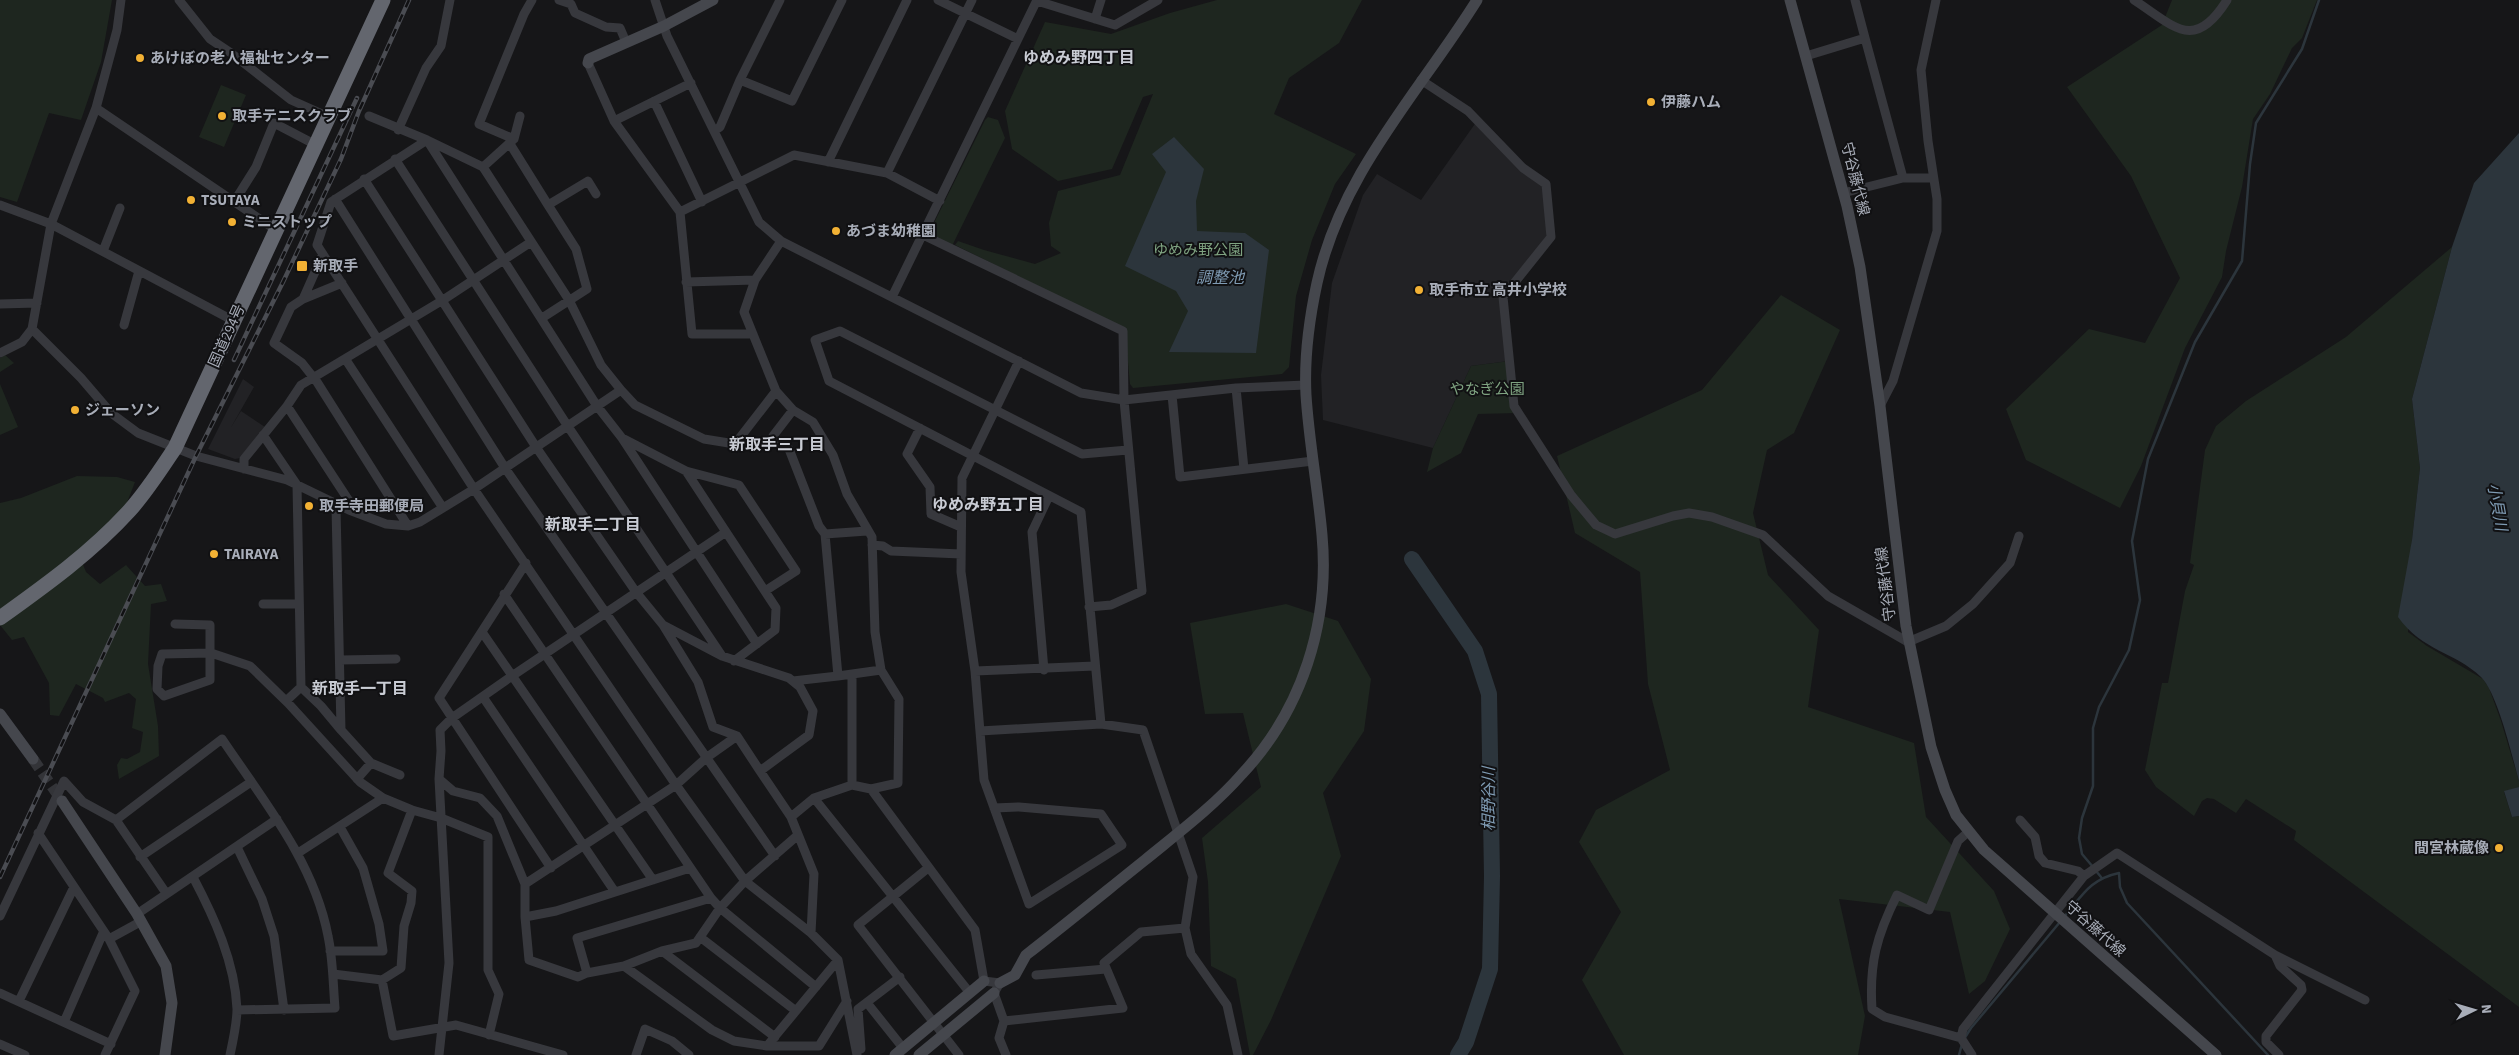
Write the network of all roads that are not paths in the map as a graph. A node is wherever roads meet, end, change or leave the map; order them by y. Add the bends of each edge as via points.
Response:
1 (121, 0) edge
2 (179, 0) edge
3 (383, 0) edge
4 (450, 0) edge
5 (532, 0) edge
6 (559, 0) edge
7 (655, 0) edge
8 (713, 0) edge
9 (780, 0) edge
10 (842, 0) edge
11 (907, 0) edge
12 (938, 0) edge
13 (972, 0) edge
14 (1037, 0) edge
15 (1101, 0) edge
16 (1158, 0) edge
17 (1477, 0) edge
18 (1790, 0) edge
19 (1854, 0) edge
20 (1936, 0) edge
21 (2134, 0) edge
22 (2226, 0) edge
23 (966, 14) junction
24 (1095, 18) junction
25 (664, 26) junction
26 (1865, 38) junction
27 (1018, 39) junction
28 (626, 42) junction
29 (1806, 56) junction
30 (588, 63) joint
31 (740, 80) junction
32 (1421, 80) junction
33 (691, 83) junction
34 (654, 101) junction
35 (96, 108) junction
36 (369, 116) dead end
37 (520, 116) dead end
38 (329, 117) junction
39 (614, 121) junction
40 (398, 130) junction
41 (714, 131) junction
42 (426, 140) junction
43 (512, 142) junction
44 (316, 145) junction
45 (395, 159) junction
46 (828, 162) junction
47 (483, 167) junction
48 (887, 173) junction
49 (1903, 178) junction
50 (1933, 178) junction
51 (364, 180) junction
52 (739, 184) junction
53 (1843, 193) junction
54 (596, 194) dead end
55 (334, 200) junction
56 (940, 201) junction
57 (234, 202) junction
58 (702, 202) junction
59 (0, 205) edge
60 (548, 205) junction
61 (120, 208) dead end
62 (680, 212) junction
63 (51, 224) junction
64 (276, 230) junction
65 (923, 235) junction
66 (781, 241) junction
67 (531, 242) junction
68 (103, 251) junction
69 (322, 254) junction
70 (504, 260) junction
71 (139, 271) junction
72 (473, 280) junction
73 (755, 280) junction
74 (686, 282) junction
75 (342, 284) junction
76 (892, 297) junction
77 (303, 299) junction
78 (443, 300) junction
79 (569, 300) junction
80 (36, 303) junction
81 (0, 304) edge
82 (542, 318) junction
83 (410, 320) junction
84 (234, 321) junction
85 (124, 325) dead end
86 (32, 329) junction
87 (753, 334) junction
88 (379, 340) junction
89 (0, 353) edge
90 (346, 360) junction
91 (1019, 361) junction
92 (313, 378) junction
93 (1306, 385) junction
94 (1236, 388) junction
95 (621, 390) junction
96 (776, 391) junction
97 (1172, 395) junction
98 (1124, 400) junction
99 (287, 406) junction
100 (597, 406) junction
101 (1880, 406) junction
102 (995, 409) junction
103 (793, 410) junction
104 (566, 425) junction
105 (920, 428) junction
106 (263, 435) junction
107 (622, 438) junction
108 (536, 446) junction
109 (175, 448) junction
110 (1128, 450) junction
111 (973, 456) junction
112 (1313, 461) junction
113 (244, 468) junction
114 (505, 468) junction
115 (1244, 469) junction
116 (686, 471) junction
117 (297, 485) junction
118 (474, 489) junction
119 (1049, 496) junction
120 (338, 504) junction
121 (443, 508) junction
122 (349, 510) junction
123 (408, 526) junction
124 (962, 528) junction
125 (867, 531) junction
126 (726, 532) junction
127 (825, 534) junction
128 (2019, 536) dead end
129 (872, 545) junction
130 (696, 550) junction
131 (961, 554) junction
132 (526, 563) junction
133 (665, 571) junction
134 (765, 591) junction
135 (636, 592) junction
136 (504, 594) junction
137 (263, 604) dead end
138 (299, 604) junction
139 (1089, 607) junction
140 (608, 612) junction
141 (0, 618) edge
142 (175, 624) dead end
143 (663, 625) junction
144 (482, 632) junction
145 (574, 634) junction
146 (1908, 642) junction
147 (757, 644) junction
148 (210, 654) junction
149 (543, 655) junction
150 (722, 656) junction
151 (396, 659) dead end
152 (340, 660) junction
153 (734, 661) junction
154 (1095, 666) junction
155 (881, 670) junction
156 (1044, 670) junction
157 (975, 671) junction
158 (852, 674) junction
159 (512, 676) junction
160 (838, 676) junction
161 (793, 681) junction
162 (300, 687) junction
163 (483, 697) junction
164 (286, 701) junction
165 (0, 714) edge
166 (452, 718) junction
167 (1101, 724) junction
168 (341, 730) junction
169 (980, 732) junction
170 (737, 736) junction
171 (706, 758) junction
172 (33, 759) tunnel mouth
173 (371, 763) junction
174 (760, 771) junction
175 (400, 775) dead end
176 (357, 779) junction
177 (439, 779) junction
178 (251, 782) junction
179 (676, 785) junction
180 (852, 785) junction
181 (871, 789) junction
182 (383, 798) junction
183 (814, 798) junction
184 (62, 801) tunnel mouth
185 (647, 804) junction
186 (994, 808) junction
187 (412, 810) junction
188 (791, 817) junction
189 (441, 818) junction
190 (276, 819) junction
191 (116, 820) junction
192 (2020, 820) dead end
193 (615, 826) junction
194 (340, 827) junction
195 (1968, 832) junction
196 (38, 833) junction
197 (1178, 833) junction
198 (798, 835) junction
199 (237, 847) junction
200 (584, 847) junction
201 (298, 853) junction
202 (775, 856) junction
203 (140, 857) junction
204 (551, 868) junction
205 (690, 868) junction
206 (928, 868) junction
207 (2087, 874) junction
208 (193, 877) junction
209 (653, 880) junction
210 (745, 881) junction
211 (525, 884) junction
212 (74, 887) junction
213 (615, 892) junction
214 (166, 893) junction
215 (892, 896) junction
216 (711, 898) junction
217 (720, 908) junction
218 (0, 916) edge
219 (525, 917) junction
220 (2060, 917) junction
221 (139, 918) junction
222 (1185, 928) junction
223 (811, 933) junction
224 (106, 936) junction
225 (700, 937) junction
226 (330, 951) junction
227 (662, 951) junction
228 (2275, 955) junction
229 (838, 960) junction
230 (624, 966) junction
231 (1106, 969) junction
232 (587, 972) junction
233 (332, 974) junction
234 (1036, 975) dead end
235 (900, 977) junction
236 (382, 980) junction
237 (984, 981) junction
238 (816, 987) junction
239 (997, 988) junction
240 (0, 992) edge
241 (970, 993) junction
242 (2365, 1000) dead end
243 (19, 1001) junction
244 (847, 1001) junction
245 (868, 1004) junction
246 (237, 1010) junction
247 (284, 1010) junction
248 (796, 1011) junction
249 (1004, 1021) junction
250 (64, 1022) junction
251 (934, 1022) junction
252 (442, 1028) junction
253 (489, 1035) junction
254 (943, 1035) junction
255 (774, 1037) junction
256 (1961, 1038) junction
257 (0, 1044) edge
258 (111, 1044) junction
259 (767, 1046) junction
260 (1970, 1051) edge
261 (859, 1052) edge
262 (899, 1052) edge
263 (25, 1055) edge
264 (106, 1055) edge
265 (165, 1055) edge
266 (230, 1055) edge
267 (439, 1055) edge
268 (563, 1055) edge
269 (636, 1055) edge
270 (689, 1055) edge
271 (919, 1055) edge
272 (959, 1055) edge
273 (1006, 1055) edge
274 (1238, 1055) edge
275 (2216, 1055) edge
276 (2279, 1055) edge

1 - 35 street via 117,30
2 - 38 street via 210,39 291,100
3 - 38 highway, 国道294号
4 - 40 street via 441,46 426,68
5 - 43 street via 480,124
6 - 28 street via 571,4 575,13 606,27 620,28
7 - 25 street
8 - 25 street
9 - 31 street
10 - 31 street via 792,101
11 - 46 street
12 - 23 street
13 - 23 street
14 - 24 street
14 - 27 street
15 - 24 street
16 - 24 street via 1115,25
17 - 32 street
18 - 29 street, 守谷藤代線
19 - 26 street
20 - 50 street via 1921,70
21 - 22 street via 2178,29 2189,31 2207,26
23 - 27 street
23 - 48 street
25 - 28 street
25 - 33 street
26 - 29 street
26 - 49 street
27 - 56 street
28 - 30 street via 589,59
29 - 53 street, 守谷藤代線
30 - 39 street
31 - 41 street via 720,126
32 - 93 street via 1353,184 1333,229 1317,281 1307,339
32 - 146 street via 1468,111 1523,168 1546,184 1550,237 1503,297 1514,406 1571,495 1596,525 1615,534 1689,514 1712,517 1762,535 1828,596
33 - 34 street
33 - 41 street
34 - 39 street
34 - 58 street
35 - 57 street
35 - 63 street
36 - 40 street
37 - 43 street
38 - 44 highway, 国道294号
39 - 62 street
40 - 42 street
41 - 52 street
42 - 45 street
42 - 47 street
42 - 70 street
43 - 47 street
43 - 60 street
44 - 57 street via 274,123 256,166
44 - 64 highway, 国道294号
45 - 51 street
45 - 72 street
46 - 48 street
46 - 52 street via 794,156
47 - 67 street
48 - 56 street
49 - 50 street
49 - 53 street
50 - 101 street via 1937,231 1893,381
51 - 55 street
51 - 78 street
52 - 58 street
52 - 66 street via 759,222
53 - 101 street, 守谷藤代線 via 1860,267
54 - 60 street via 588,181
55 - 69 street via 330,202 317,245
55 - 83 street
56 - 65 street
57 - 64 street
58 - 62 street
59 - 63 street
60 - 79 street via 576,249 587,289
61 - 68 street
62 - 74 street
63 - 68 street
63 - 80 street
64 - 84 highway, 国道294号
65 - 76 street
65 - 98 street via 1123,331
66 - 73 street
66 - 76 street
67 - 70 street
67 - 79 street
68 - 71 street
69 - 75 street
69 - 77 street
70 - 72 street
70 - 82 street
71 - 84 street
71 - 85 street
72 - 78 street
72 - 104 street
73 - 74 street
73 - 87 street via 744,312
74 - 87 street via 692,334
75 - 77 street
75 - 88 street
76 - 91 street
77 - 92 street via 291,307 274,343 302,363
78 - 83 street
78 - 108 street
79 - 82 street
79 - 95 street via 601,365
80 - 81 street
80 - 86 street
82 - 100 street
83 - 88 street
83 - 114 street
84 - 109 highway, 国道294号
86 - 89 street via 22,342
86 - 109 street via 111,413 138,433
87 - 96 street
88 - 90 street
88 - 118 street
90 - 92 street
90 - 121 street
91 - 98 street via 1081,393
91 - 102 street
92 - 99 street via 301,385
92 - 123 street
93 - 94 street
93 - 112 street
94 - 97 street
94 - 115 street
95 - 96 street via 635,405 704,439 735,444
95 - 100 street
96 - 103 street
97 - 98 street
97 - 115 street via 1180,477
98 - 110 street
99 - 106 street
99 - 122 street via 352,504
100 - 104 street
100 - 107 street
101 - 146 street, 守谷藤代線
102 - 105 street via 840,331 815,340 829,381
102 - 110 street via 1082,454
102 - 111 street
103 - 125 street via 813,422 833,455 847,494
103 - 127 street via 773,436 789,449
104 - 108 street
104 - 133 street
105 - 111 street
105 - 124 street via 907,454 930,486 931,514
106 - 113 street via 244,459
106 - 117 street
107 - 116 street
107 - 130 street
108 - 114 street
108 - 135 street
109 - 113 street
109 - 141 highway, 国道294号 via 130,510 88,552
110 - 139 street via 1142,591 1111,605
111 - 119 street
111 - 124 street via 962,478
112 - 115 street
112 - 197 street via 1324,580 1308,667 1293,703 1270,740 1242,775
113 - 117 street
114 - 118 street
114 - 140 street
116 - 126 street
116 - 134 street via 739,485 796,571
117 - 120 street
117 - 138 street
118 - 121 street
118 - 132 street
119 - 139 street via 1081,512
119 - 156 street via 1032,532
120 - 122 street
120 - 152 street
121 - 123 street
122 - 123 street via 386,524
124 - 131 street
125 - 127 street
125 - 129 street via 872,537
126 - 130 street
126 - 134 street
127 - 160 street
128 - 146 street via 2010,563 1973,604 1946,626
129 - 131 street via 891,551
129 - 155 street via 875,632
130 - 133 street
130 - 147 street
131 - 157 street
132 - 136 street
132 - 145 street
133 - 135 street
133 - 150 street
134 - 147 street via 776,608 775,630
135 - 140 street
135 - 143 street
136 - 144 street
136 - 149 street
137 - 138 street
138 - 162 street
139 - 154 street
140 - 145 street
140 - 171 street
142 - 148 street via 210,625
143 - 150 street
143 - 170 street via 698,682 713,727
144 - 159 street
144 - 166 street via 439,698
145 - 149 street
145 - 179 street
146 - 195 street, 守谷藤代線 via 1936,764 1956,815
147 - 153 street
148 - 148 street via 210,680 164,696 157,689 162,654
148 - 164 street via 250,666
149 - 159 street
149 - 185 street
150 - 153 street
151 - 152 street
152 - 168 street
153 - 161 street
154 - 156 street
154 - 167 street
155 - 158 street
155 - 181 street via 899,699 898,783
156 - 157 street
157 - 169 street
158 - 160 street
158 - 180 street
159 - 163 street
159 - 193 street
160 - 161 street
161 - 174 street via 800,687 812,710 809,735
162 - 164 street
162 - 168 street
163 - 166 street
163 - 200 street
164 - 176 street
165 - 172 street
166 - 177 street via 440,730
166 - 204 street
167 - 169 street
167 - 197 street via 1143,730
168 - 173 street
169 - 186 street via 984,780
170 - 171 street
170 - 174 street
171 - 179 street
171 - 202 street
173 - 175 street
173 - 176 street
174 - 188 street
176 - 182 street
177 - 189 street
177 - 211 street via 453,791 480,798 498,816
178 - 190 street
178 - 191 street via 222,739
178 - 203 street
179 - 185 street
179 - 210 street
180 - 181 street
180 - 183 street
181 - 206 street
182 - 187 street
182 - 194 street
183 - 188 street
183 - 215 street
184 - 221 street
185 - 193 street
185 - 205 street
186 - 186 street via 1029,904 1122,845 1101,814 1019,806
187 - 189 street
187 - 236 street via 388,873 412,891 404,926 400,968
188 - 198 street
189 - 252 street via 449,963
189 - 253 street via 488,837 488,970 499,994
190 - 199 street
190 - 201 street
191 - 196 street via 83,802 64,780
191 - 203 street
192 - 207 street via 2035,836 2038,856 2045,864
193 - 200 street
193 - 209 street
194 - 201 street
194 - 226 street via 363,868 383,951
195 - 220 street, 守谷藤代線
195 - 256 street via 1958,841 1929,910 1897,895 1881,928 1870,986 1872,1009 1884,1017
196 - 212 street
196 - 218 street
197 - 222 street via 1193,877
197 - 239 street via 1026,955 1014,975
198 - 202 street
198 - 223 street via 814,874
199 - 208 street
199 - 247 street via 262,899 274,936
200 - 204 street
200 - 213 street
201 - 226 street via 322,914
202 - 210 street
203 - 214 street
204 - 211 street
205 - 209 street
205 - 216 street
206 - 215 street
206 - 237 street via 975,930
207 - 220 street
207 - 228 street via 2117,854
208 - 214 street
208 - 246 street via 218,928 234,983
209 - 213 street
210 - 217 street
210 - 223 street
211 - 219 street
212 - 224 street
212 - 243 street
213 - 219 street via 556,911
214 - 221 street
215 - 235 street via 858,925
215 - 241 street
216 - 217 street
216 - 232 street via 577,938
217 - 225 street
217 - 238 street
219 - 232 street via 529,960 578,977
220 - 256 street via 1963,1029
220 - 275 street, 守谷藤代線
221 - 224 street
221 - 265 street via 166,966 172,1003
222 - 231 street via 1142,932 1104,963
222 - 274 street via 1192,954 1227,1005
223 - 229 street
224 - 250 street
224 - 258 street via 135,991
225 - 227 street via 696,943
225 - 248 street
226 - 233 street
227 - 230 street
227 - 255 street
228 - 242 street
228 - 276 street via 2280,966 2301,984 2302,990 2266,1036 2266,1042
229 - 238 street
229 - 244 street
230 - 232 street
230 - 259 street via 712,1030 734,1041
231 - 234 street
231 - 249 street via 1123,1008
233 - 236 street
233 - 247 street via 336,1008
235 - 245 street
235 - 251 street
236 - 252 street via 393,1036
237 - 239 street
237 - 241 street
238 - 248 street
239 - 249 street
239 - 254 street
240 - 243 street
241 - 251 street
243 - 250 street
244 - 259 street via 819,1046
244 - 261 street
245 - 261 street via 858,1009
245 - 262 street
246 - 247 street
246 - 266 street
248 - 255 street
249 - 273 street via 999,1038
250 - 258 street
251 - 254 street
251 - 262 street
252 - 253 street via 456,1026
252 - 267 street
253 - 268 street
254 - 271 street
254 - 272 street
255 - 259 street
256 - 260 street
257 - 263 street
258 - 264 street
269 - 270 street via 645,1029 672,1041

